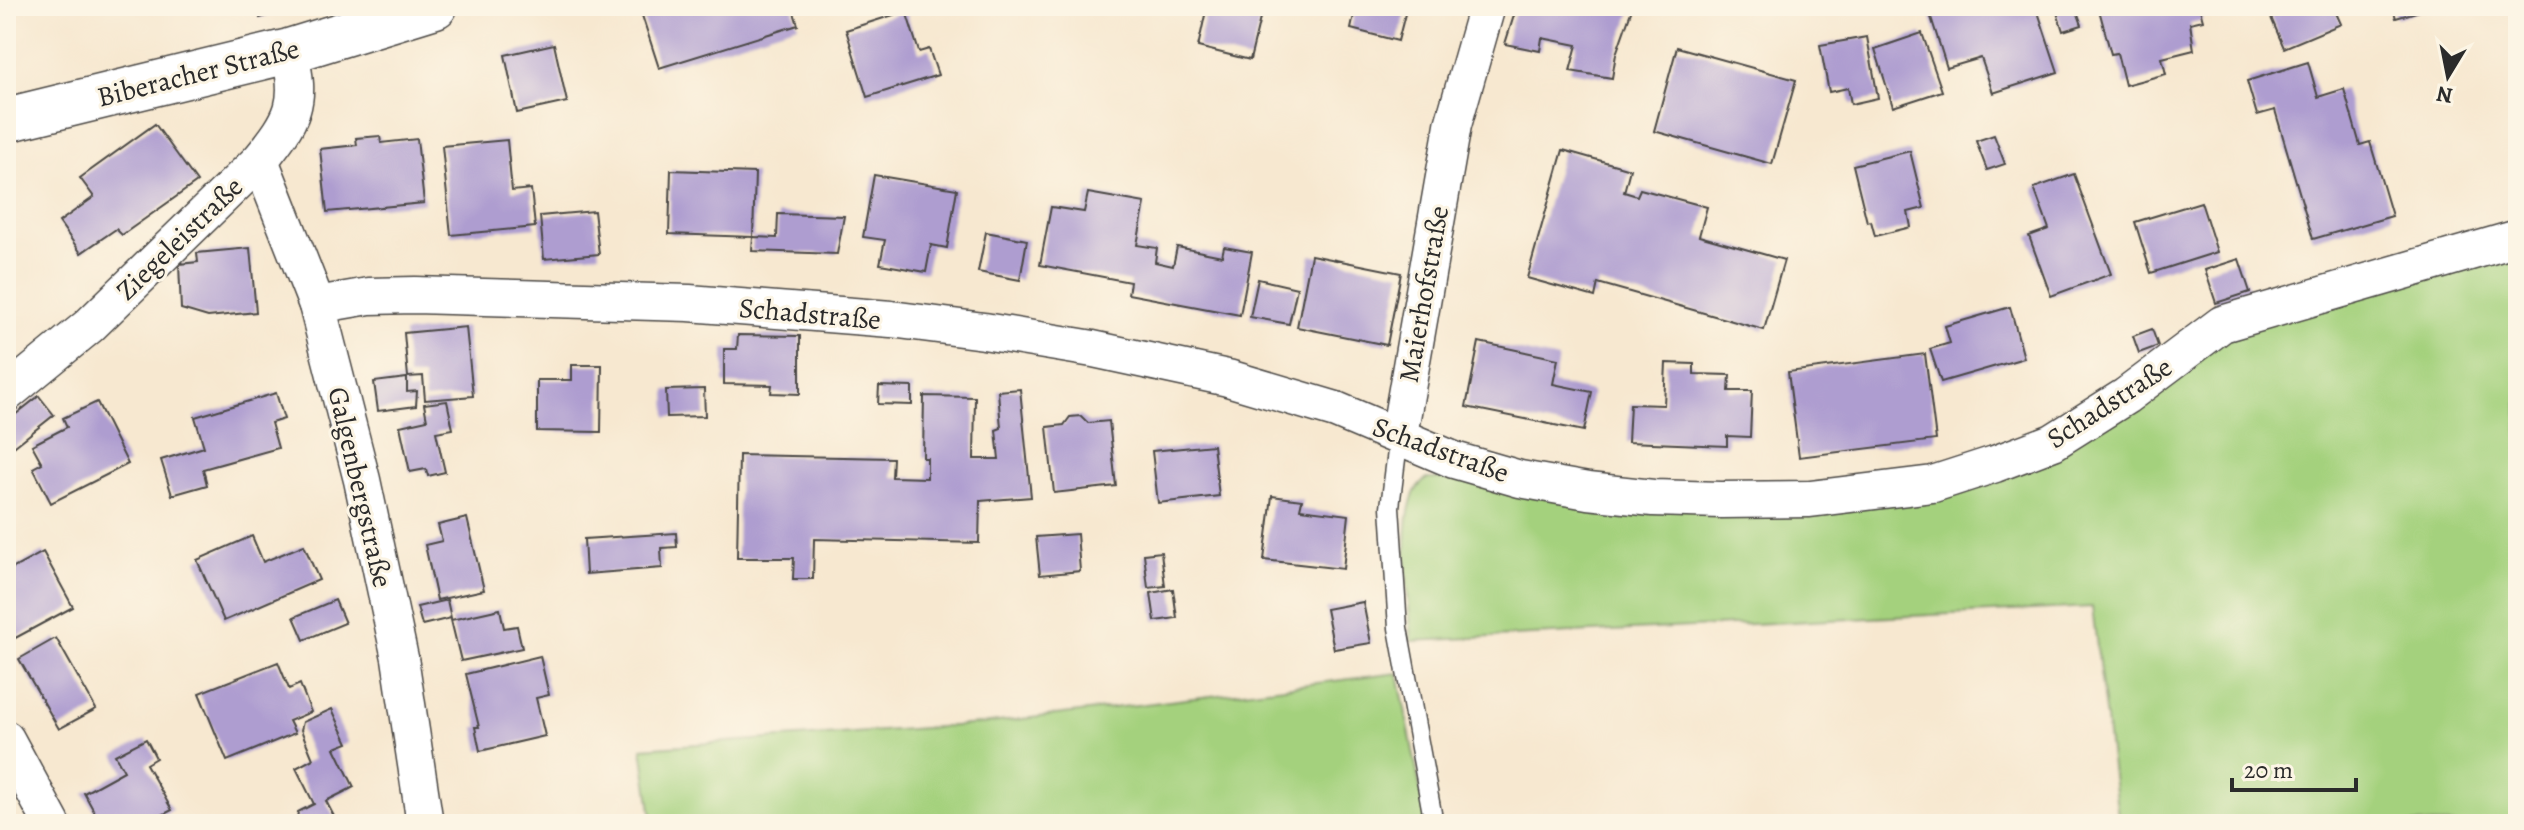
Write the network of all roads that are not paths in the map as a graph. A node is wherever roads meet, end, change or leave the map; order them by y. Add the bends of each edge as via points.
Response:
1 (435, 6) edge
2 (1487, 6) edge
3 (289, 51) junction
4 (6, 120) edge
5 (260, 160) junction
6 (2518, 238) edge
7 (317, 305) junction
8 (6, 394) edge
9 (1399, 435) junction
10 (6, 739) edge
11 (52, 824) edge
12 (425, 824) edge
13 (1434, 824) edge

1 - 3 street, Biberacher Straße
2 - 9 street, Maierhofstraße via 1453,125
3 - 4 street, Biberacher Straße
3 - 5 street, Ziegeleistraße via 297,80 295,104
5 - 7 street, Galgenbergstraße
5 - 8 street, Ziegeleistraße via 89,326
6 - 9 street, Schadstraße via 2222,324 2126,396 2053,442 1933,484 1810,499 1653,498 1520,479 1454,460
7 - 9 street, Schadstraße via 415,295 689,303 891,319 1093,349 1228,378
7 - 12 street, Galgenbergstraße via 400,658
9 - 13 lane, Maierhofstraße via 1390,507 1398,628
10 - 11 street

